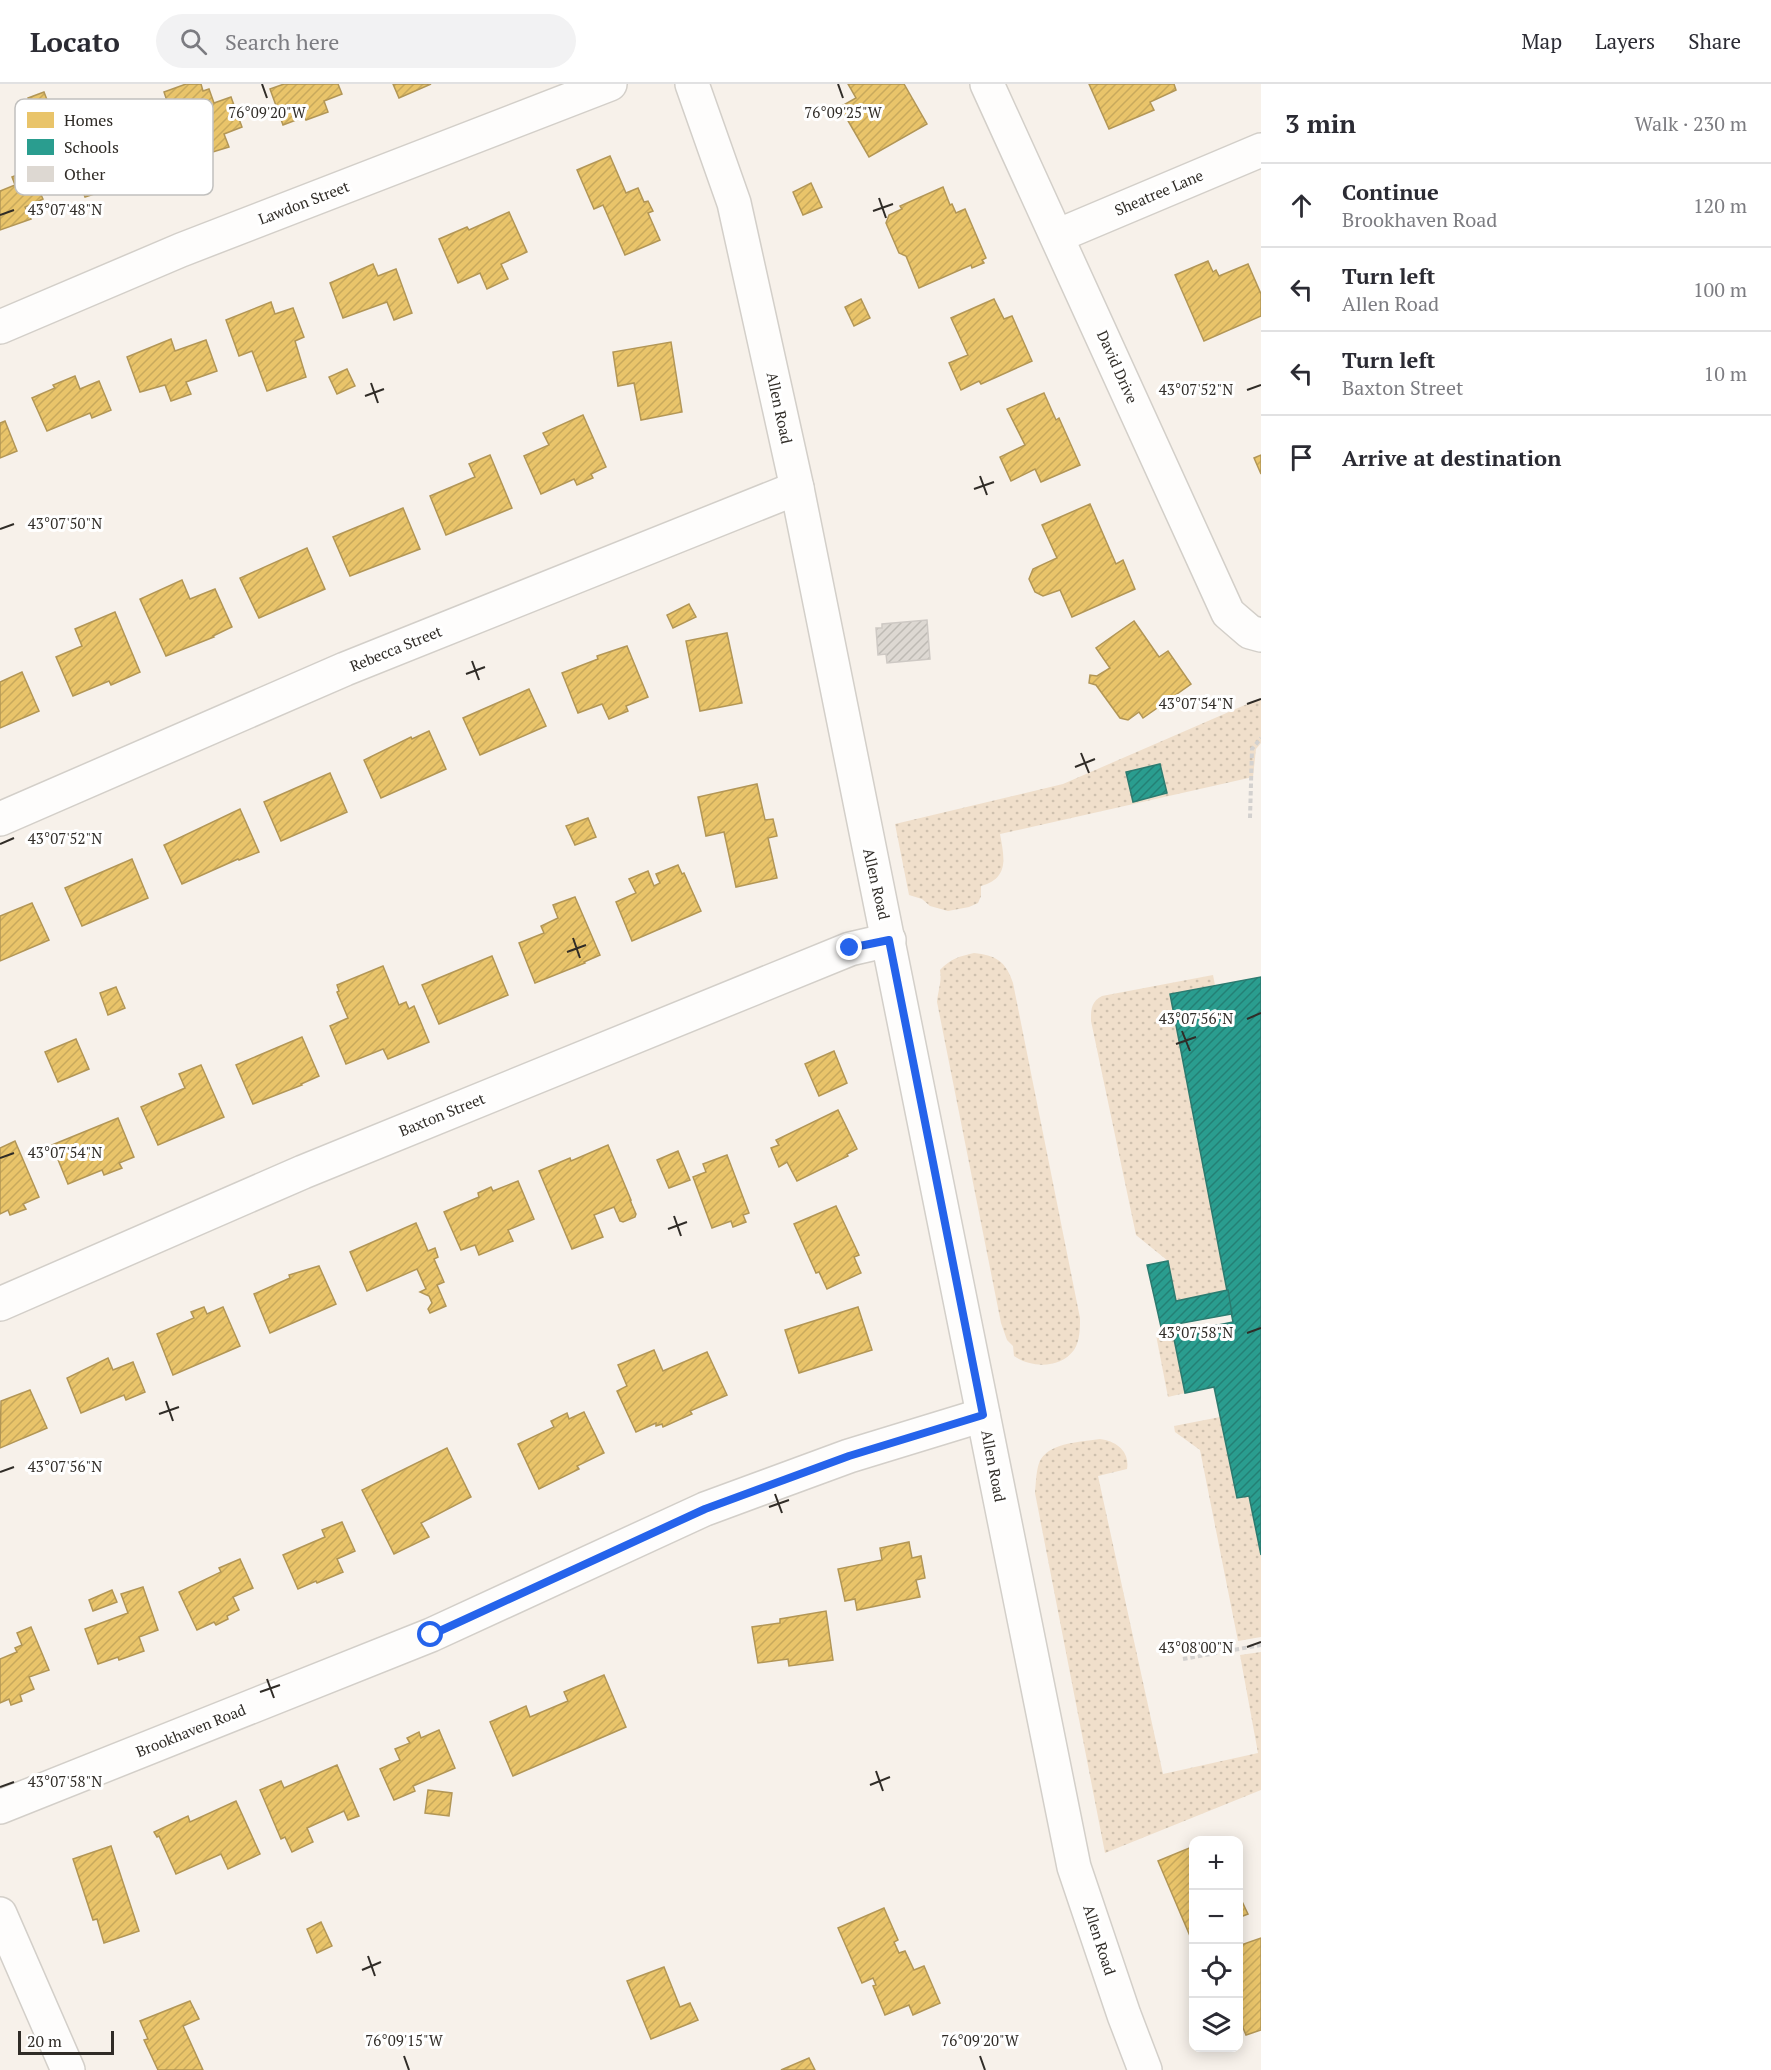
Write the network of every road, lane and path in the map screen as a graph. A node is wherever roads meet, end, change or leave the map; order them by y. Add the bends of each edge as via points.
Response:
1 (609, 84) edge
2 (692, 84) edge
3 (987, 84) edge
4 (1261, 150) edge
5 (1057, 236) junction
6 (0, 327) edge
7 (797, 488) junction
8 (1261, 635) edge
9 (1261, 738) edge
10 (0, 819) edge
11 (1250, 819) dead end
12 (889, 940) junction
13 (0, 1304) edge
14 (983, 1415) junction
15 (1261, 1645) edge
16 (1183, 1659) dead end
17 (0, 1806) edge
18 (0, 1914) edge
19 (1136, 2067) edge
20 (68, 2070) edge

1 - 6 street, Lawdon Street via 181,250
2 - 7 street, Allen Road via 734,203
3 - 5 street, David Drive
4 - 5 street, Sheatree Lane
5 - 8 street, David Drive via 1228,613 1250,633
7 - 10 street, Rebecca Street via 345,669
7 - 12 street, Allen Road
9 - 11 path via 1252,749
12 - 13 street, Baxton Street via 850,948 358,1149
12 - 14 street, Allen Road
14 - 17 street, Brookhaven Road via 849,1456 705,1509 431,1635
14 - 19 street, Allen Road via 1074,1867 1124,2015
15 - 16 path
18 - 20 street

